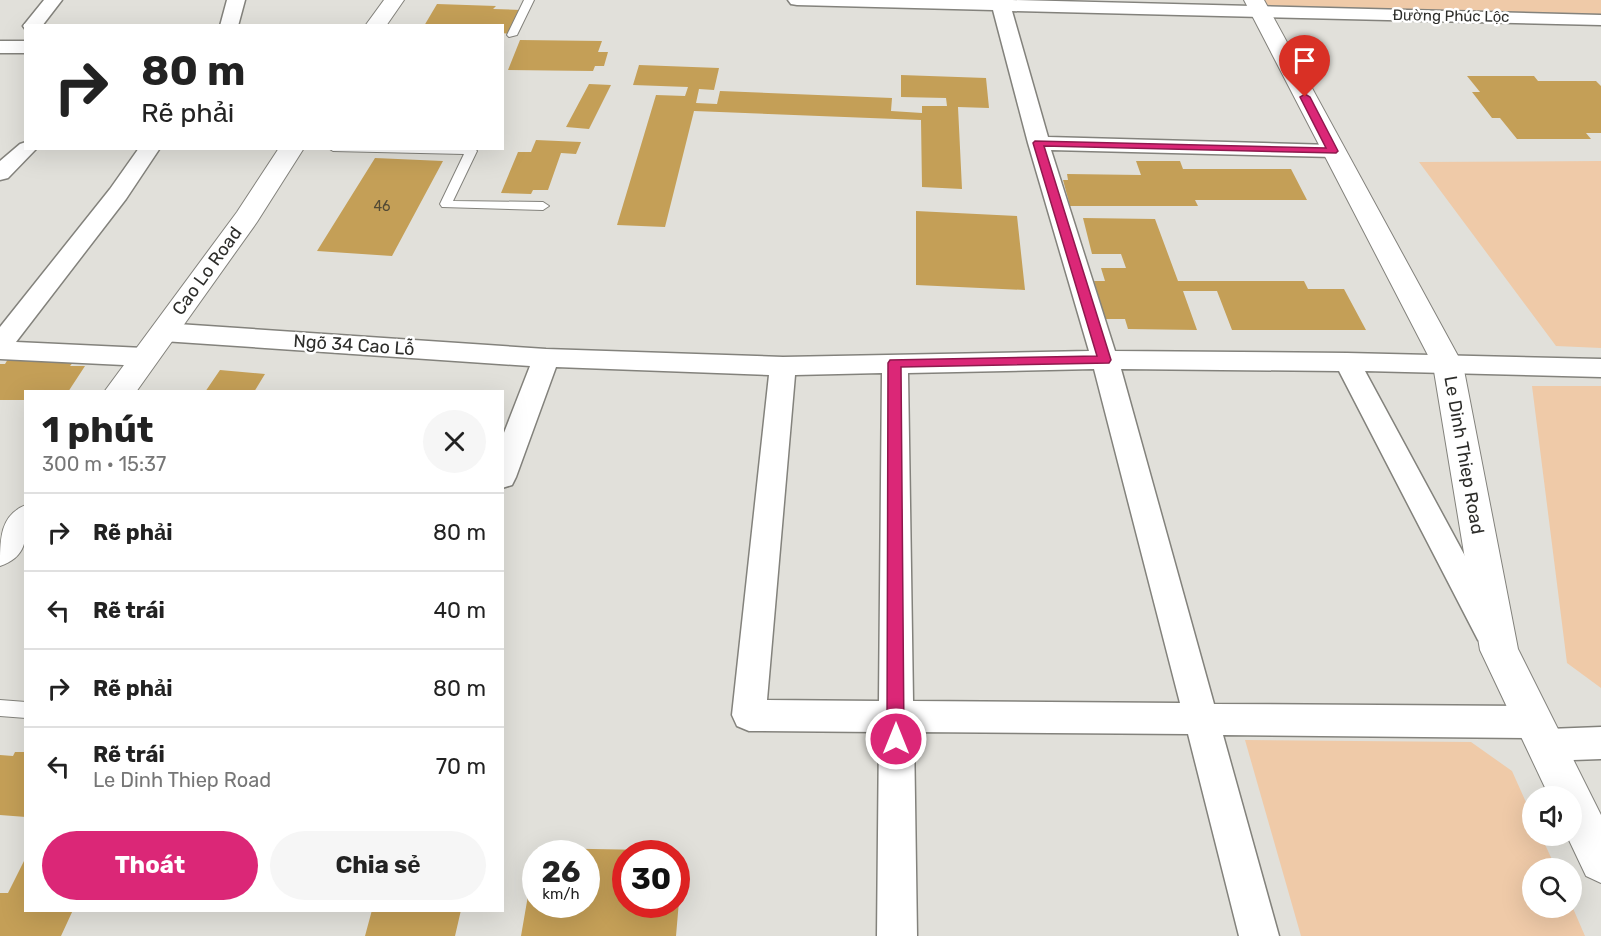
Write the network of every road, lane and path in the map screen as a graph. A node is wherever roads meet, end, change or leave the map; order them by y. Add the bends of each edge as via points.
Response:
1 (53, 0) edge
2 (236, 0) edge
3 (394, 0) edge
4 (529, 0) edge
5 (797, 0) edge
6 (932, 2) edge
7 (1001, 5) junction
8 (1257, 5) edge
9 (1601, 20) edge
10 (34, 24) edge
11 (230, 24) edge
12 (376, 24) edge
13 (512, 35) edge
14 (1038, 143) junction
15 (25, 150) edge
16 (149, 150) edge
17 (291, 150) edge
18 (425, 150) edge
19 (1333, 151) junction
20 (0, 173) edge
21 (543, 206) dead end
22 (163, 332) junction
23 (0, 345) edge
24 (0, 350) edge
25 (144, 357) junction
26 (546, 358) junction
27 (1105, 360) junction
28 (1347, 362) junction
29 (895, 363) junction
30 (1448, 365) junction
31 (783, 366) junction
32 (1601, 368) edge
33 (120, 390) edge
34 (504, 472) edge
35 (1499, 650) junction
36 (0, 708) edge
37 (24, 710) edge
38 (895, 717) junction
39 (1199, 719) junction
40 (1540, 733) junction
41 (1601, 743) edge
42 (1565, 786) edge
43 (1582, 822) edge
44 (1601, 861) edge
45 (897, 936) edge
46 (1259, 936) edge

1 - 10 street
2 - 11 street
3 - 12 street
4 - 13 lane
5 - 6 street, Đường Phúc Lộc
6 - 7 street, Đường Phúc Lộc
7 - 8 street, Đường Phúc Lộc
7 - 14 street
8 - 9 street, Đường Phúc Lộc
8 - 19 street, Le Dinh Thiep Road
14 - 19 street
14 - 27 street
15 - 20 street
16 - 23 street
17 - 22 street, Cao Lo Road
18 - 21 lane via 471,151 446,204
19 - 30 street, Le Dinh Thiep Road
22 - 25 street, Cao Lo Road
22 - 26 street, Ngõ 34 Cao Lỗ
24 - 25 street
25 - 33 street, Cao Lo Road
26 - 31 street, Ngõ 34 Cao Lỗ
26 - 34 street
27 - 28 street, Ngõ 34 Cao Lỗ
27 - 29 street, Ngõ 34 Cao Lỗ
27 - 39 street
28 - 30 street, Ngõ 34 Cao Lỗ
28 - 35 street
29 - 31 street, Ngõ 34 Cao Lỗ
29 - 38 street
30 - 32 street, Ngõ 34 Cao Lỗ
30 - 35 street, Le Dinh Thiep Road
31 - 38 street via 749,715
35 - 40 street, Le Dinh Thiep Road
36 - 37 lane
38 - 39 street
38 - 45 street
39 - 40 street
39 - 46 street
40 - 41 street
40 - 42 street, Le Dinh Thiep Road
43 - 44 street

